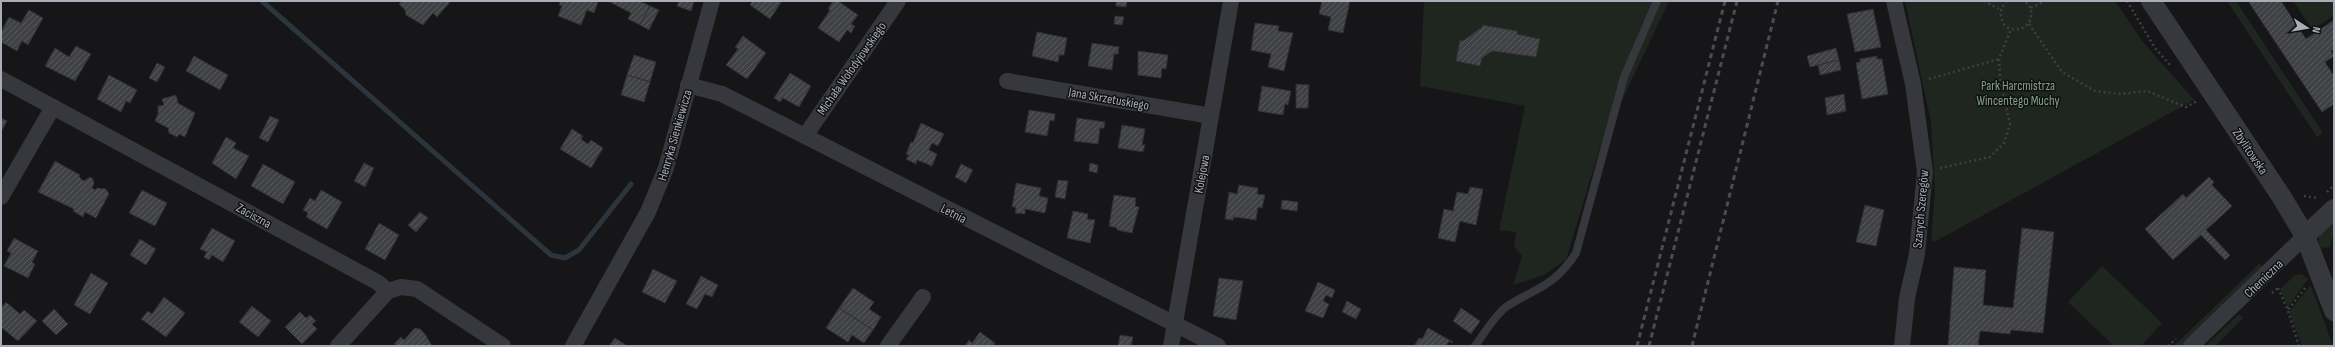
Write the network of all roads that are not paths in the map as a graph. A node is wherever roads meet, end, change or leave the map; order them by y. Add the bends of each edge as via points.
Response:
1 (712, 1) edge
2 (898, 1) edge
3 (1231, 1) edge
4 (1657, 1) edge
5 (1894, 1) edge
6 (2151, 1) edge
7 (1, 79) edge
8 (1007, 81) dead end
9 (688, 85) junction
10 (53, 107) junction
11 (1211, 116) junction
12 (805, 136) junction
13 (1, 197) edge
14 (2334, 209) edge
15 (2305, 236) junction
16 (388, 291) junction
17 (923, 298) dead end
18 (2334, 310) edge
19 (1175, 324) junction
20 (338, 346) edge
21 (503, 346) edge
22 (573, 346) edge
23 (888, 346) edge
24 (1171, 346) edge
25 (1218, 346) edge
26 (1475, 346) edge
27 (1902, 346) edge
28 (2192, 346) edge

1 - 9 street, Henryka Sienkiewicza
2 - 12 street, Michała Wołodyjowskiego
3 - 11 street, Kolejowa
4 - 26 lane via 1624,77 1576,253 1565,271 1547,285 1505,308
5 - 27 street, Szarych Szeregów via 1913,84 1925,172
6 - 15 street, Zbylitowska
7 - 10 street, Zaciszna
8 - 11 street, Jana Skrzetuskiego
9 - 12 street, Letnia via 722,94
9 - 22 street, Henryka Sienkiewicza via 666,168 648,212
10 - 13 street
10 - 16 street, Zaciszna via 378,282
11 - 19 street, Kolejowa
12 - 19 street, Letnia
14 - 15 street, Chemiczna
15 - 18 street, Zbylitowska
15 - 28 street, Chemiczna
16 - 20 street
16 - 21 street via 401,287 417,289
17 - 23 street
19 - 24 street, Kolejowa
19 - 25 street, Letnia

